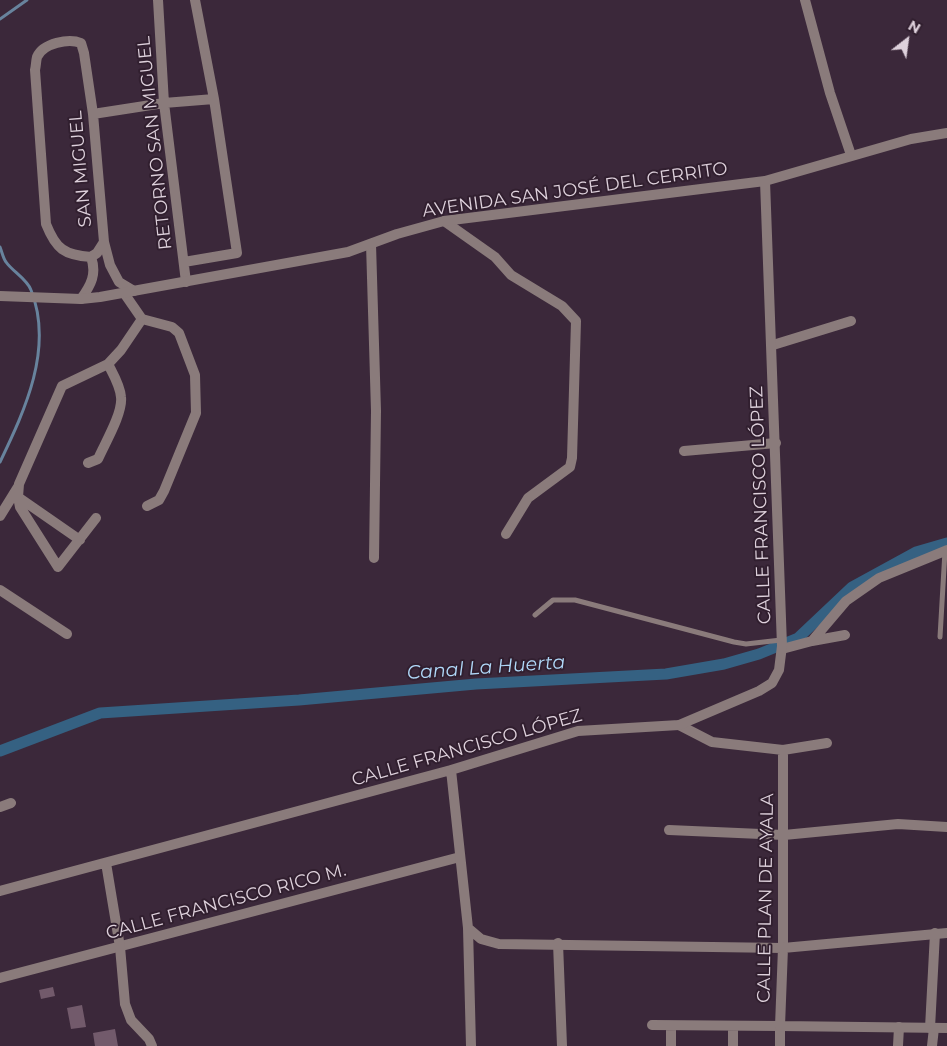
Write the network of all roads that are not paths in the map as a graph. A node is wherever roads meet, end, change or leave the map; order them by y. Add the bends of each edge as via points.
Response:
1 (158, 0) edge
2 (195, 0) edge
3 (805, 0) edge
4 (214, 99) junction
5 (164, 103) junction
6 (93, 114) junction
7 (947, 133) edge
8 (851, 155) junction
9 (765, 181) junction
10 (444, 221) junction
11 (104, 242) junction
12 (371, 244) junction
13 (91, 257) junction
14 (184, 262) junction
15 (186, 282) junction
16 (129, 292) junction
17 (0, 296) edge
18 (81, 299) junction
19 (142, 319) junction
20 (851, 321) dead end
21 (773, 345) junction
22 (108, 364) junction
23 (776, 443) junction
24 (684, 451) dead end
25 (88, 463) dead end
26 (19, 484) junction
27 (18, 497) junction
28 (147, 506) dead end
29 (0, 516) edge
30 (96, 518) dead end
31 (506, 534) dead end
32 (80, 540) junction
33 (946, 550) edge
34 (374, 558) dead end
35 (0, 590) edge
36 (535, 615) dead end
37 (67, 634) dead end
38 (845, 635) dead end
39 (940, 637) dead end
40 (812, 641) junction
41 (782, 644) junction
42 (679, 725) junction
43 (827, 743) dead end
44 (783, 750) junction
45 (451, 770) junction
46 (11, 803) dead end
47 (0, 807) edge
48 (947, 827) edge
49 (669, 830) dead end
50 (784, 835) junction
51 (460, 857) junction
52 (106, 864) junction
53 (0, 891) edge
54 (468, 928) junction
55 (935, 933) junction
56 (947, 933) edge
57 (558, 943) junction
58 (120, 947) junction
59 (783, 948) junction
60 (0, 978) edge
61 (652, 1025) dead end
62 (671, 1026) junction
63 (733, 1026) junction
64 (780, 1026) junction
65 (899, 1027) junction
66 (932, 1028) junction
67 (947, 1028) edge
68 (152, 1046) edge
69 (471, 1046) edge
70 (562, 1046) edge
71 (671, 1046) edge
72 (733, 1046) edge
73 (780, 1046) edge
74 (898, 1046) edge
75 (932, 1046) edge

1 - 5 street, RETORNO SAN MIGUEL
2 - 4 street
3 - 8 street
4 - 5 street
4 - 14 street via 238,253
5 - 6 street
5 - 14 street, RETORNO SAN MIGUEL
6 - 11 street, SAN MIGUEL
6 - 13 street, SAN MIGUEL via 81,43 71,39 46,47 37,56 35,70 46,224 52,239 65,253
7 - 8 street, AVENIDA SAN JOSÉ DEL CERRITO via 911,138
8 - 9 street, AVENIDA SAN JOSÉ DEL CERRITO
9 - 10 street, AVENIDA SAN JOSÉ DEL CERRITO
9 - 21 street, CALLE FRANCISCO LÓPEZ
10 - 12 street, AVENIDA SAN JOSÉ DEL CERRITO
10 - 31 street via 495,257 511,275 562,306 576,321 570,467 528,498
11 - 13 street, SAN MIGUEL
11 - 16 street via 110,264 119,282
12 - 15 street, AVENIDA SAN JOSÉ DEL CERRITO via 348,252
12 - 34 street via 376,411
13 - 18 street via 94,268 90,286
14 - 15 street, RETORNO SAN MIGUEL
15 - 16 street, AVENIDA SAN JOSÉ DEL CERRITO
16 - 18 street, AVENIDA SAN JOSÉ DEL CERRITO
16 - 19 street
17 - 18 street, AVENIDA SAN JOSÉ DEL CERRITO
19 - 22 street
19 - 28 street via 172,327 179,333 195,375 196,413 164,491 159,500
20 - 21 street
21 - 23 street, CALLE FRANCISCO LÓPEZ
22 - 25 street via 122,399 98,459
22 - 26 street via 62,386
23 - 24 street
23 - 41 street, CALLE FRANCISCO LÓPEZ
26 - 27 street
26 - 29 street
27 - 32 street
27 - 32 street via 20,506 58,567
30 - 32 street
33 - 39 lane
33 - 40 street via 879,578 846,601
35 - 37 street
36 - 41 lane via 553,600 575,600 734,642
38 - 40 street
40 - 41 street
41 - 42 street, CALLE FRANCISCO LÓPEZ via 779,670 772,683
42 - 44 street via 712,742
42 - 45 street, CALLE FRANCISCO LÓPEZ via 578,731
43 - 44 street
44 - 50 street, CALLE PLAN DE AYALA
45 - 51 street
45 - 52 street, CALLE FRANCISCO LÓPEZ
46 - 47 street
48 - 50 street via 898,824
49 - 50 street
50 - 59 street, CALLE PLAN DE AYALA
51 - 54 street
51 - 58 street, CALLE FRANCISCO RICO M.
52 - 53 street, CALLE FRANCISCO LÓPEZ
52 - 58 street
54 - 57 street via 482,939 499,944
54 - 69 street
55 - 56 street
55 - 59 street
55 - 66 street
57 - 59 street
57 - 70 street
58 - 60 street, CALLE FRANCISCO RICO M.
58 - 68 street via 125,1004 131,1020
59 - 64 street, CALLE PLAN DE AYALA
61 - 62 street
62 - 63 street
62 - 71 street
63 - 64 street
63 - 72 street
64 - 65 street
64 - 73 street, CALLE PLAN DE AYALA
65 - 66 street
65 - 74 street
66 - 67 street
66 - 75 street

